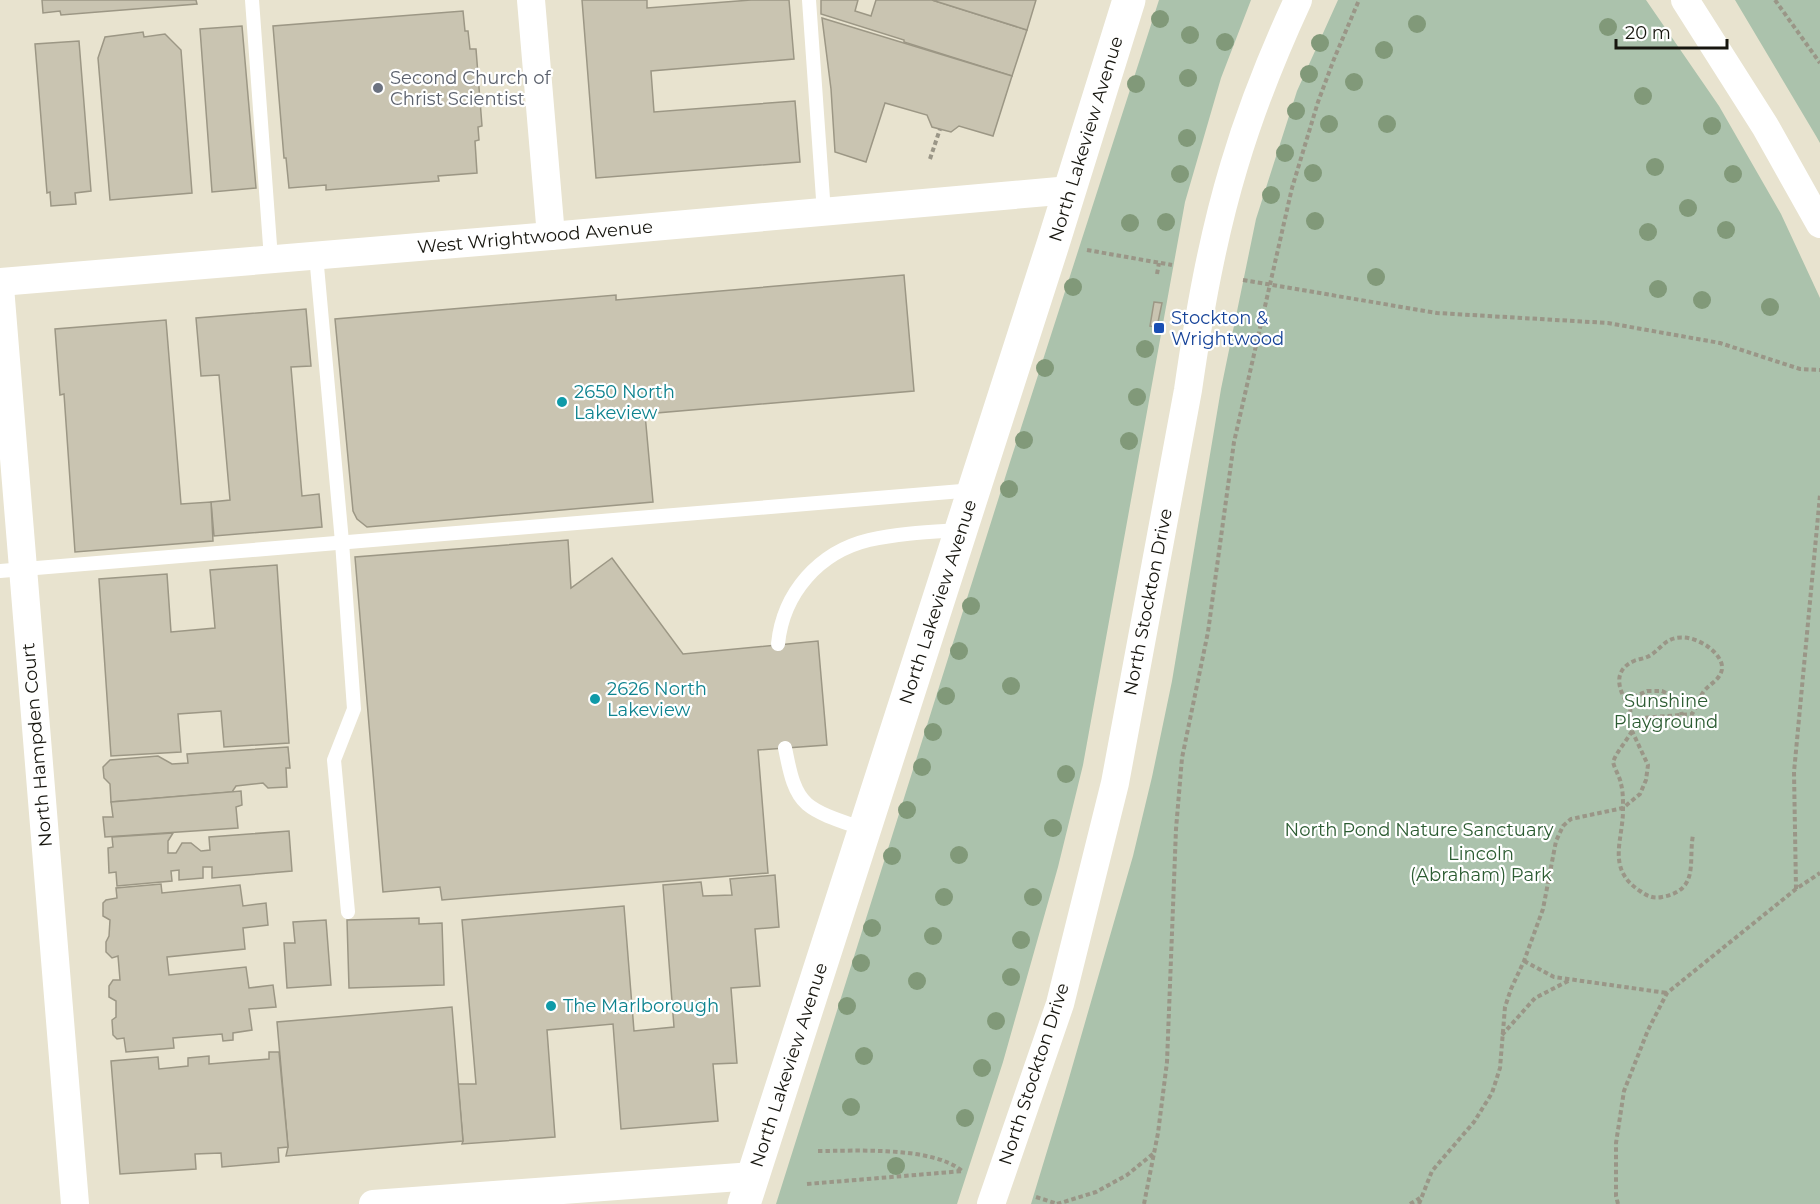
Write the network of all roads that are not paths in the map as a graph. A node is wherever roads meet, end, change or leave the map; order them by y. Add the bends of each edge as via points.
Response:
1 (252, 0) edge
2 (531, 0) edge
3 (809, 0) edge
4 (1129, 0) edge
5 (1298, 0) edge
6 (1685, 0) edge
7 (1070, 190) junction
8 (824, 213) junction
9 (1820, 224) edge
10 (551, 236) junction
11 (316, 255) junction
12 (271, 260) junction
13 (0, 282) edge
14 (0, 287) edge
15 (974, 490) junction
16 (961, 530) junction
17 (342, 542) junction
18 (11, 570) edge
19 (778, 644) dead end
20 (785, 748) dead end
21 (865, 830) junction
22 (348, 912) dead end
23 (749, 1190) edge
24 (75, 1204) edge
25 (373, 1204) edge
26 (991, 1204) edge

1 - 12 lane
2 - 10 street
3 - 8 lane
4 - 7 main road, North Lakeview Avenue
5 - 26 street, North Stockton Drive via 1254,107 1212,249 1115,783 1060,1004
6 - 9 street via 1765,126
7 - 8 street, West Wrightwood Avenue
7 - 15 main road, North Lakeview Avenue
8 - 10 street, West Wrightwood Avenue
10 - 11 street, West Wrightwood Avenue
11 - 12 street, West Wrightwood Avenue
11 - 17 lane
12 - 13 street, West Wrightwood Avenue
14 - 18 street, North Hampden Court
15 - 16 main road, North Lakeview Avenue
15 - 17 lane
16 - 19 lane via 898,535 839,551 811,572 794,593 783,616
16 - 21 main road, North Lakeview Avenue
17 - 18 lane
17 - 22 lane via 354,709 334,760
18 - 24 street, North Hampden Court
20 - 21 lane via 799,795 808,805
21 - 23 main road, North Lakeview Avenue
23 - 25 street

